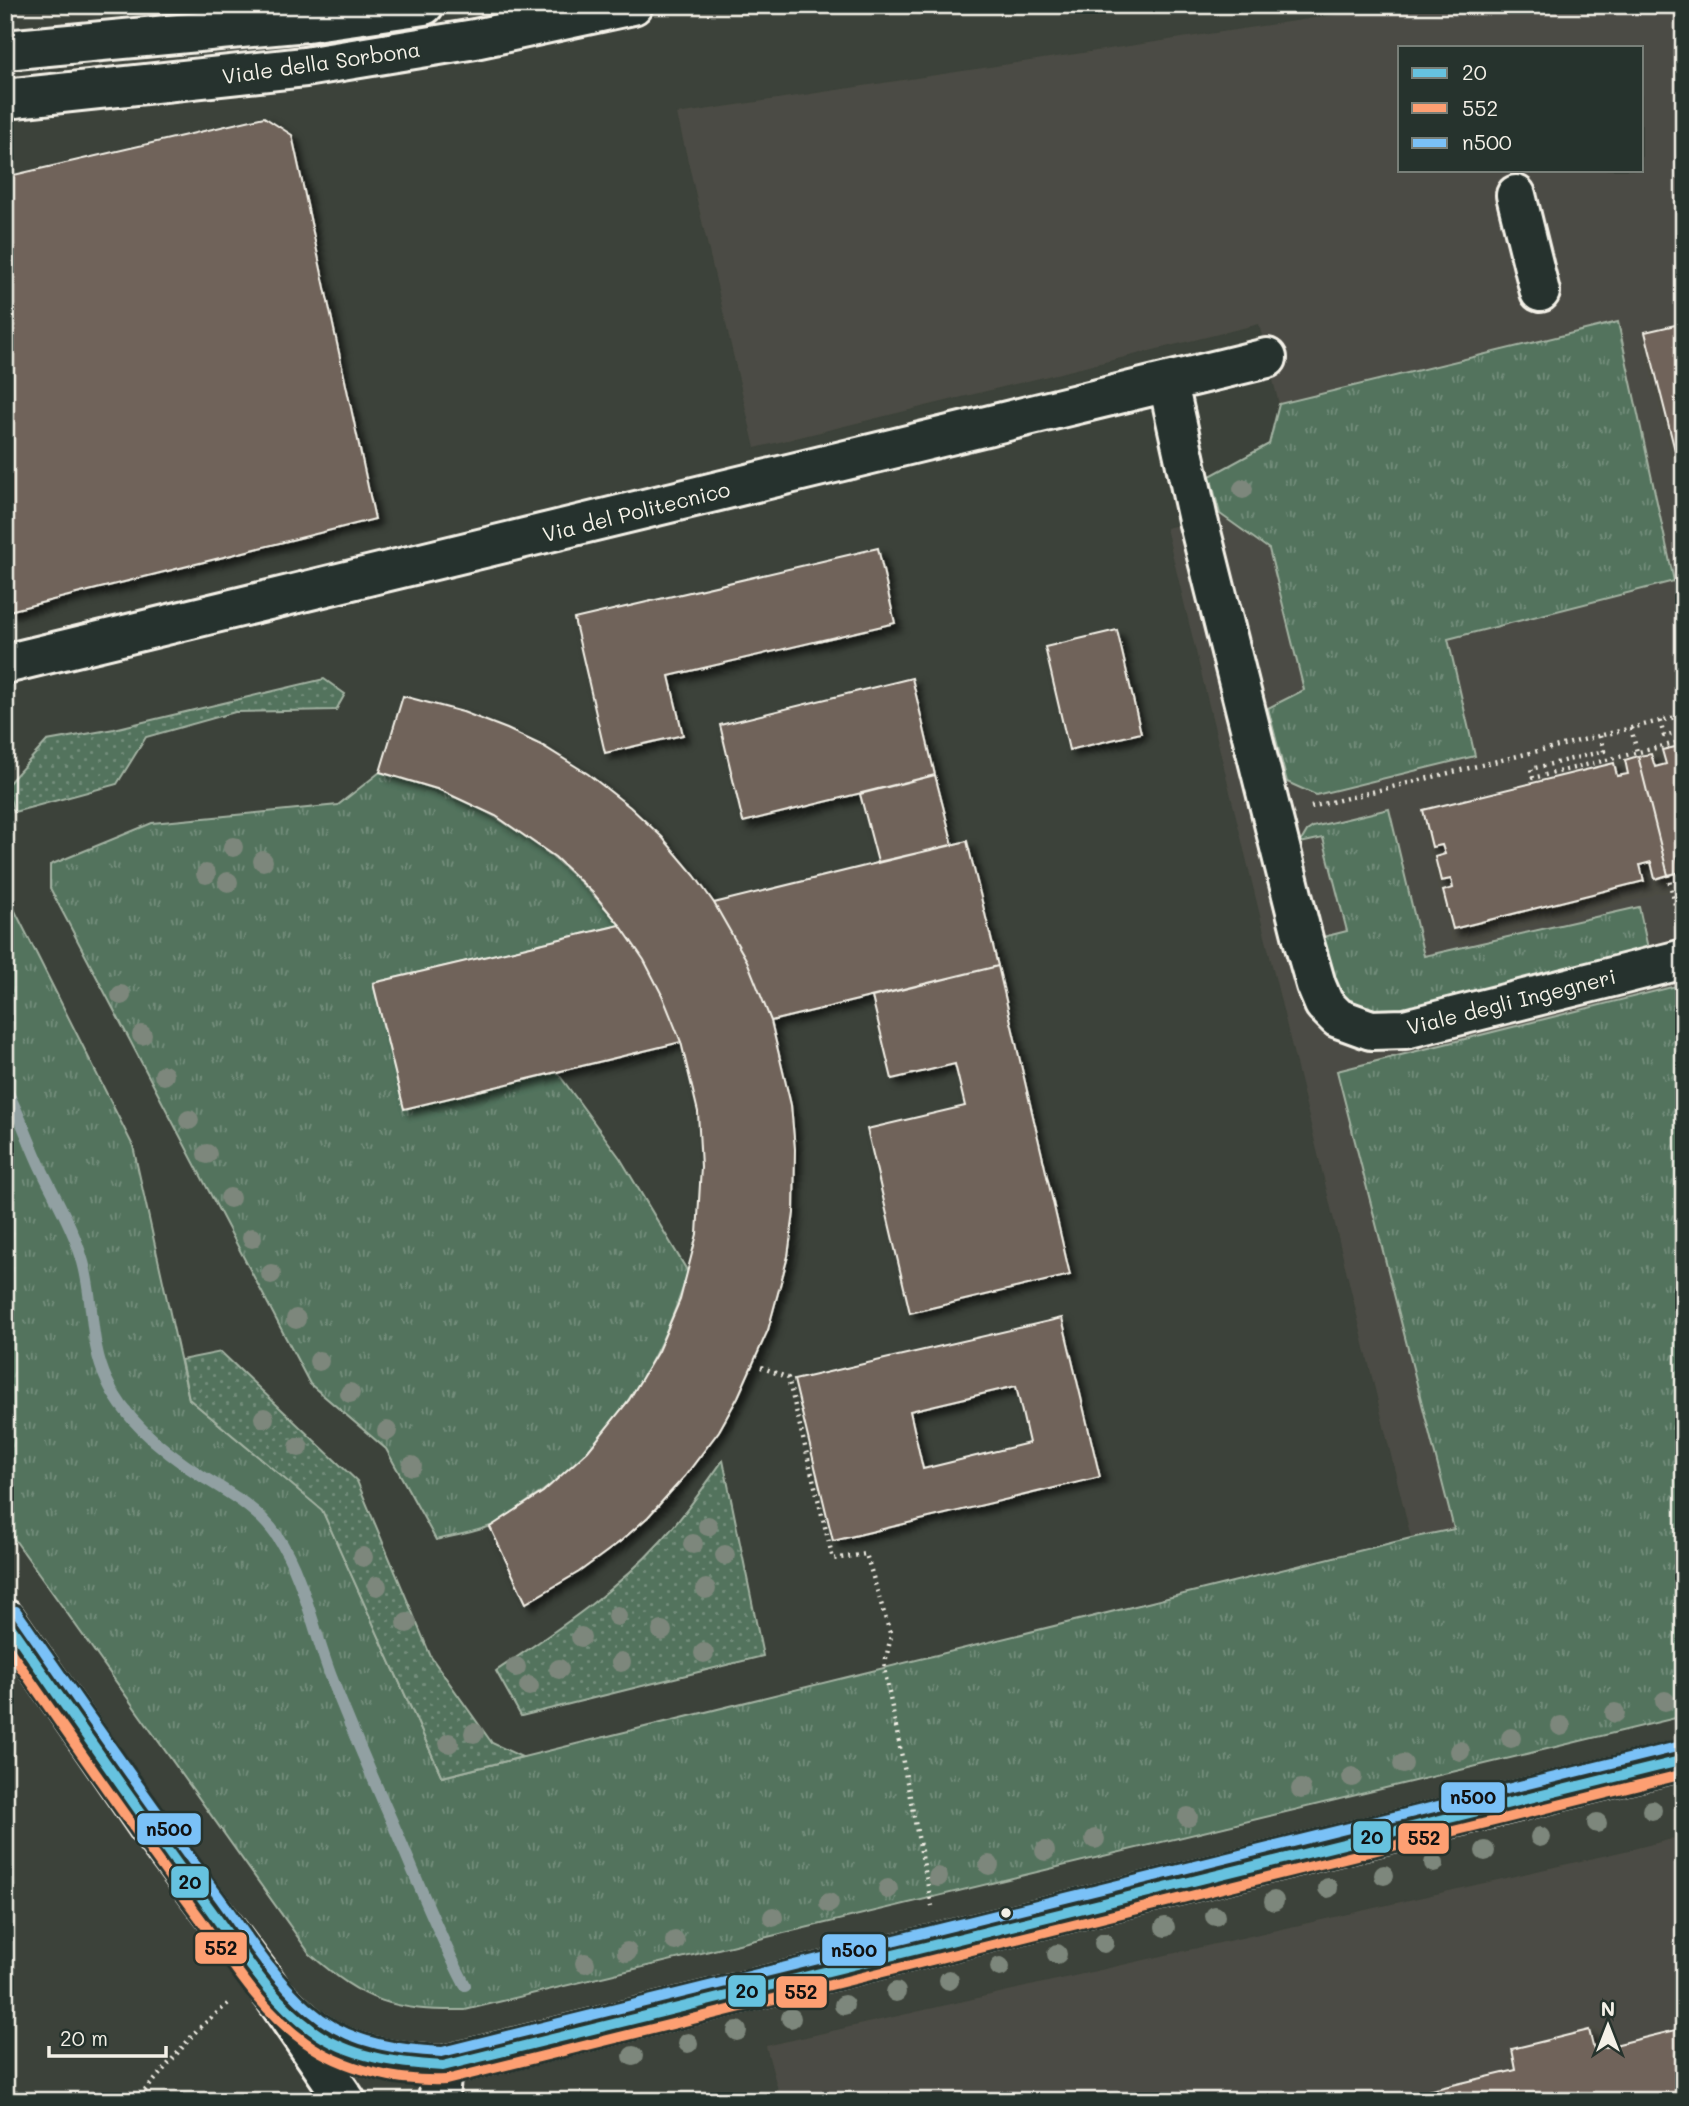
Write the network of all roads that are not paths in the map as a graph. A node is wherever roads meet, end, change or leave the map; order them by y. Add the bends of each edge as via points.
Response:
1 (424, 5) edge
2 (633, 5) edge
3 (5, 50) edge
4 (5, 99) edge
5 (1516, 195) dead end
6 (1540, 292) dead end
7 (1267, 358) dead end
8 (1168, 383) junction
9 (5, 664) edge
10 (1682, 943) edge
11 (5, 1619) edge
12 (1684, 1760) edge
13 (267, 1986) junction
14 (440, 2083) edge
15 (346, 2101) edge

1 - 3 street, Viale della Sorbona via 266,26
2 - 4 street, Viale della Sorbona via 475,39 305,67
5 - 6 street
7 - 8 street, Via del Politecnico
8 - 9 street, Via del Politecnico
8 - 10 street, Viale degli Ingegneri via 1198,520 1324,1004 1338,1018 1371,1030 1405,1029
11 - 13 street via 148,1826
12 - 14 street
13 - 14 street via 313,2031 344,2049 388,2060
13 - 15 street

